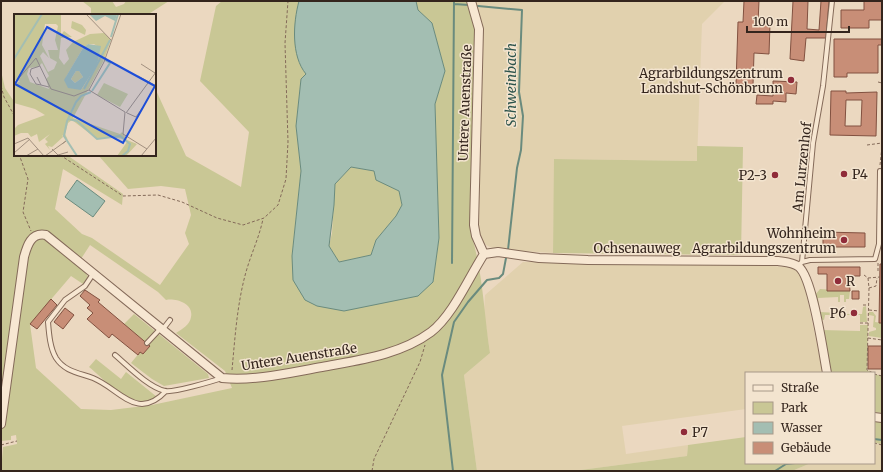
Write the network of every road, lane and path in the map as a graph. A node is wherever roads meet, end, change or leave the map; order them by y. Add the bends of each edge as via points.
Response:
1 (288, 1) edge
2 (471, 1) edge
3 (832, 1) edge
4 (878, 82) dead end
5 (882, 82) edge
6 (1, 86) edge
7 (14, 115) edge
8 (882, 143) edge
9 (867, 145) dead end
10 (882, 147) edge
11 (22, 156) edge
12 (62, 156) edge
13 (880, 171) joint
14 (263, 218) junction
15 (33, 237) junction
16 (484, 254) junction
17 (878, 260) dead end
18 (800, 264) junction
19 (878, 273) dead end
20 (93, 274) junction
21 (864, 276) dead end
22 (880, 277) dead end
23 (868, 278) junction
24 (877, 278) junction
25 (869, 288) junction
26 (863, 305) dead end
27 (868, 305) junction
28 (868, 310) junction
29 (879, 311) dead end
30 (170, 320) dead end
31 (860, 323) dead end
32 (868, 323) junction
33 (162, 328) junction
34 (868, 338) junction
35 (882, 340) edge
36 (147, 343) dead end
37 (426, 343) dead end
38 (115, 355) dead end
39 (827, 372) edge
40 (871, 372) edge
41 (222, 378) junction
42 (231, 379) junction
43 (166, 391) junction
44 (1, 424) edge
45 (17, 441) dead end
46 (1, 445) edge
47 (372, 471) edge

1 - 14 path via 285,43 288,142 286,179 278,205
2 - 16 street, Untere Auenstraße via 479,29 474,225
3 - 18 lane, Am Lurzenhof
4 - 5 path
6 - 7 path
8 - 9 path
10 - 13 path
11 - 15 path via 28,180 23,212
12 - 14 path via 124,196 158,195 182,202 217,218 243,224
13 - 18 lane via 879,244 875,258 810,260
14 - 42 path via 242,288
15 - 20 street via 46,235
15 - 44 street via 26,246 24,257
16 - 18 street, Ochsenauweg via 502,253 588,260 778,261
16 - 42 street, Untere Auenstraße via 441,321 431,332 411,343 382,355 354,361 258,378
17 - 19 path
18 - 39 street via 809,288
20 - 33 street
20 - 43 lane via 85,286 64,300 48,322 56,358 75,373 94,379 137,404 152,402
21 - 23 path
22 - 24 path
23 - 24 path
23 - 25 path
24 - 25 path via 876,286
25 - 27 path
26 - 27 path
27 - 28 path
28 - 29 path
28 - 32 path
30 - 33 lane
31 - 32 path
32 - 34 path
33 - 36 lane
33 - 41 street
34 - 35 path
34 - 40 path via 867,370
37 - 47 path via 420,362 374,459
38 - 43 lane via 145,381
41 - 42 street, Untere Auenstraße
41 - 43 lane
45 - 46 path

